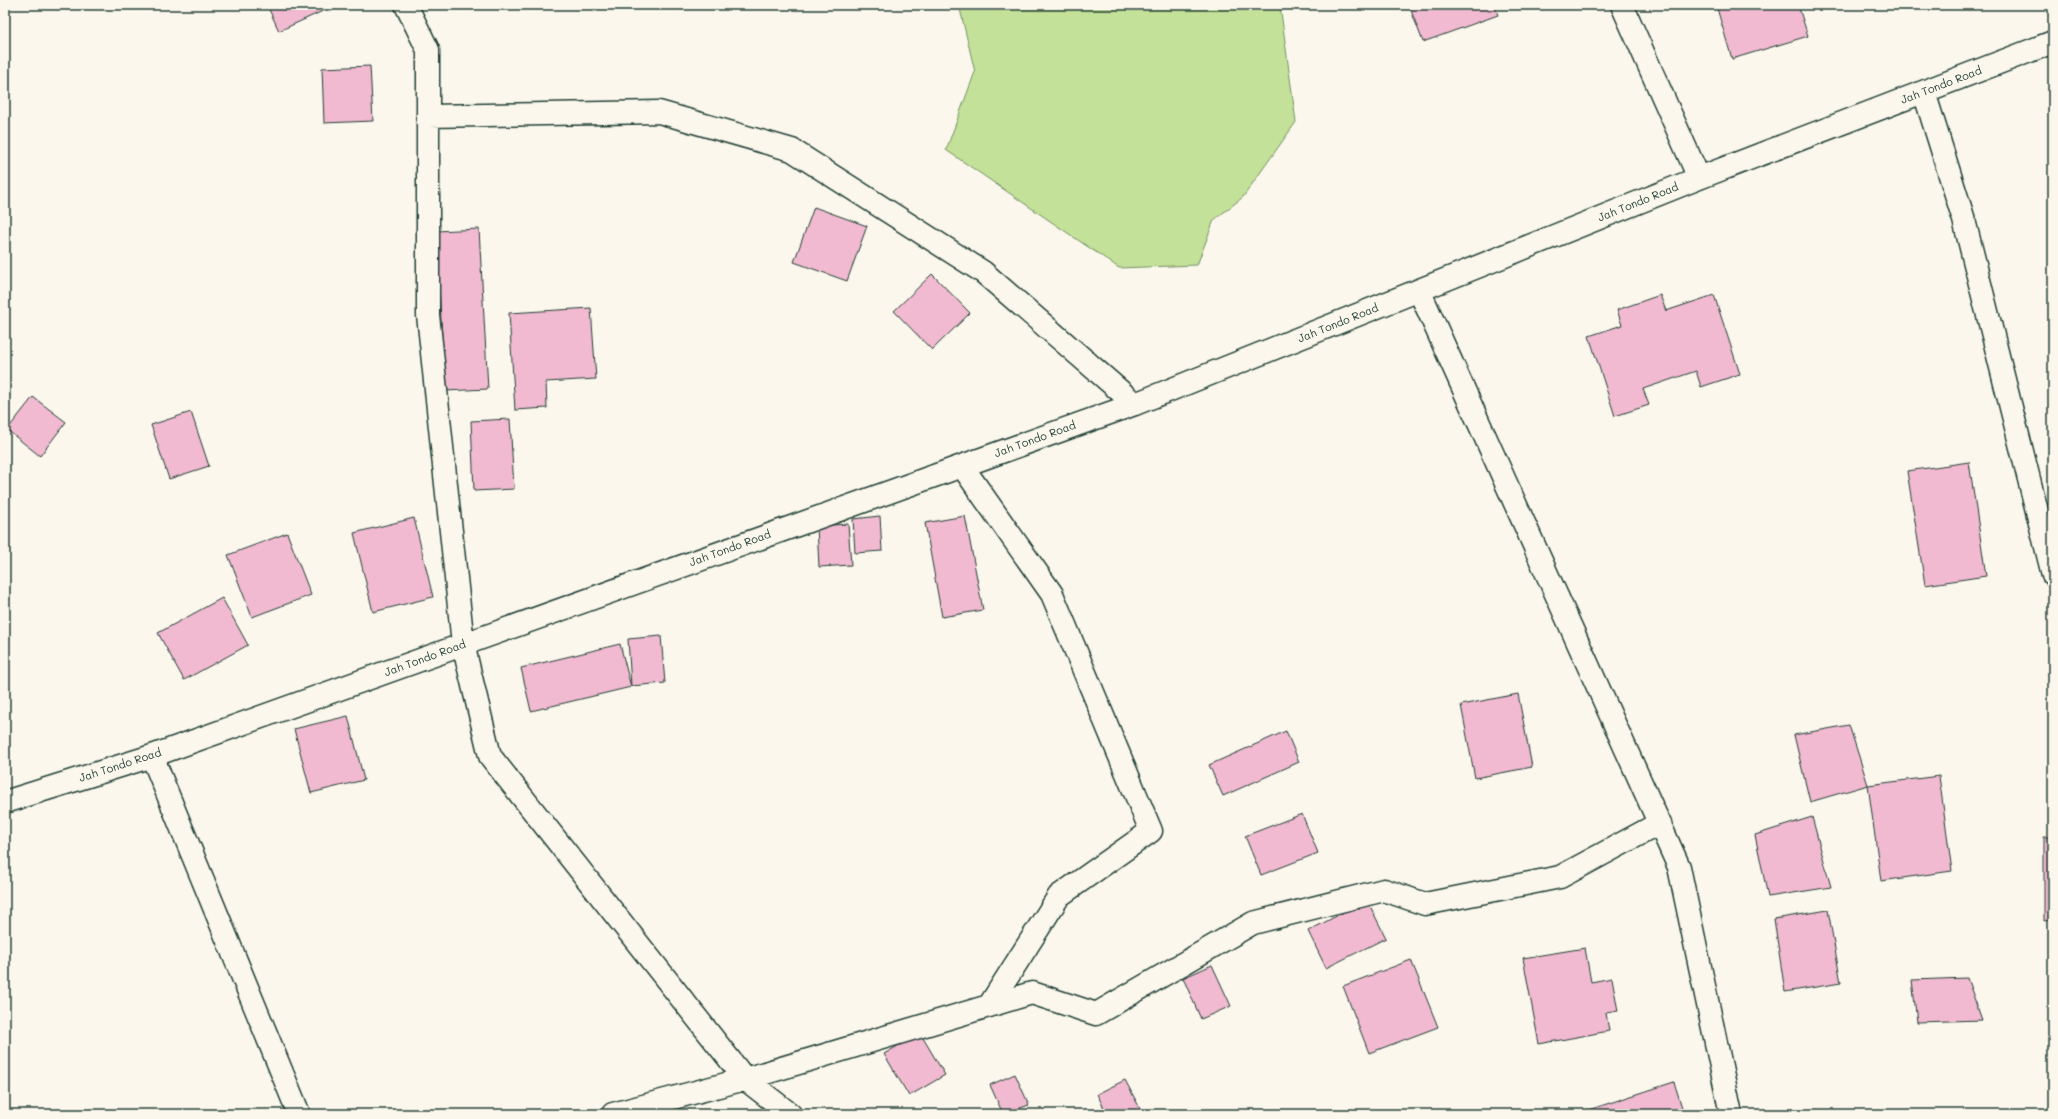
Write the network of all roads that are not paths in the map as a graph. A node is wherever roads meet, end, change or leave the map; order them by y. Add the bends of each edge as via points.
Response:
1 (406, 5) edge
2 (1622, 5) edge
3 (2053, 42) edge
4 (1924, 92) junction
5 (428, 116) junction
6 (1699, 178) junction
7 (1419, 290) junction
8 (1135, 404) junction
9 (962, 466) junction
10 (2053, 575) edge
11 (463, 644) junction
12 (152, 756) junction
13 (5, 802) edge
14 (1660, 823) junction
15 (989, 1006) junction
16 (745, 1079) junction
17 (298, 1114) edge
18 (613, 1114) edge
19 (790, 1114) edge
20 (1731, 1114) edge

1 - 5 street via 428,50
2 - 6 street
3 - 4 street, Jah Tondo Road
4 - 6 street, Jah Tondo Road
4 - 10 street via 1964,220
5 - 8 street via 659,112 792,150 983,272
5 - 11 street via 428,315
6 - 7 street, Jah Tondo Road
7 - 8 street, Jah Tondo Road
7 - 14 street
8 - 9 street, Jah Tondo Road
9 - 11 street, Jah Tondo Road
9 - 15 street via 1052,594 1151,832 1059,896
11 - 12 street, Jah Tondo Road
11 - 16 street via 490,756
12 - 13 street, Jah Tondo Road
12 - 17 street
14 - 15 street via 1560,877 1425,904 1384,890 1253,923 1096,1014 1032,993
14 - 20 street via 1679,867
15 - 16 street
16 - 18 street
16 - 19 street

